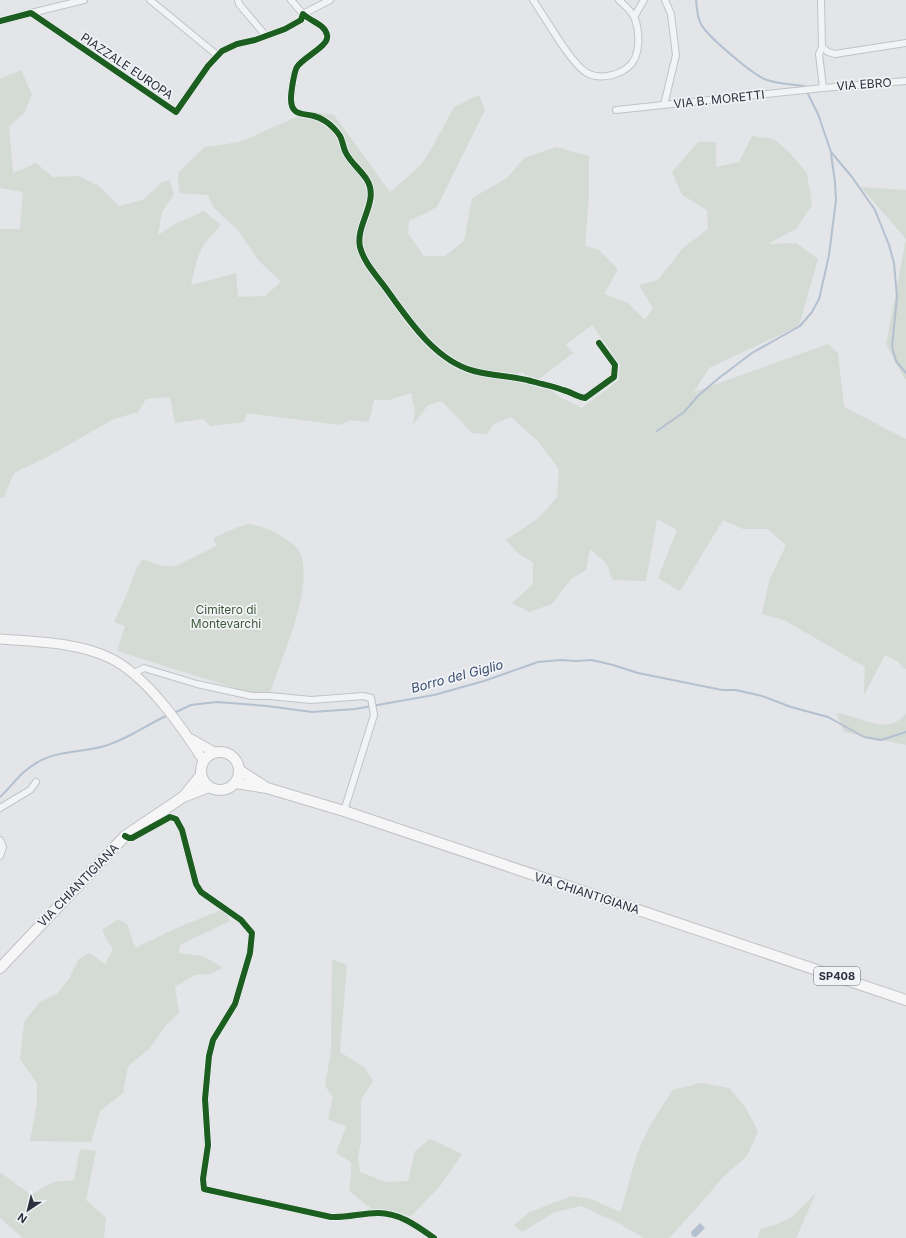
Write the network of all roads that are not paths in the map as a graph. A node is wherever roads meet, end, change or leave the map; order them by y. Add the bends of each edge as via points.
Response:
1 (84, 0) edge
2 (150, 0) edge
3 (238, 0) edge
4 (291, 0) edge
5 (330, 0) edge
6 (533, 0) edge
7 (619, 0) edge
8 (644, 0) edge
9 (665, 0) edge
10 (821, 0) edge
11 (31, 13) junction
12 (303, 14) junction
13 (634, 17) junction
14 (0, 21) edge
15 (266, 36) junction
16 (906, 43) edge
17 (822, 47) junction
18 (217, 55) junction
19 (906, 81) edge
20 (822, 88) junction
21 (664, 105) junction
22 (616, 110) dead end
23 (599, 343) dead end
24 (0, 639) edge
25 (134, 673) junction
26 (189, 738) junction
27 (214, 752) junction
28 (203, 760) junction
29 (239, 770) junction
30 (201, 775) junction
31 (36, 782) dead end
32 (235, 783) junction
33 (209, 787) junction
34 (267, 788) junction
35 (183, 797) junction
36 (0, 808) edge
37 (344, 811) junction
38 (125, 836) junction
39 (0, 840) edge
40 (0, 856) edge
41 (0, 968) edge
42 (906, 1000) edge
43 (434, 1238) edge

1 - 11 street
2 - 18 street
3 - 15 street
4 - 12 street
5 - 12 street, PIAZZALE EUROPA
6 - 13 street via 576,65 588,73 601,77 624,70 634,58 638,39
7 - 13 street
8 - 13 street
9 - 21 street via 671,14 676,56
10 - 17 street
11 - 14 street
11 - 18 street, PIAZZALE EUROPA via 176,112
12 - 15 street, PIAZZALE EUROPA via 301,20
12 - 23 street via 322,26 328,35 325,44 296,68 292,105 300,115 315,116 326,122 340,137 346,154 369,184 371,193 360,233 360,246 364,258 401,310 435,350 463,368 475,372 535,382 585,398 614,377 615,365
15 - 18 street, PIAZZALE EUROPA via 237,44
16 - 17 street via 835,54
17 - 20 street via 819,54
19 - 20 street, VIA EBRO
20 - 21 street, VIA B. MORETTI
21 - 22 street, VIA B. MORETTI
24 - 25 street via 86,649 111,658
25 - 26 street
25 - 37 street via 144,668 197,684 252,696 311,700 363,696 371,698 374,715
26 - 27 street
26 - 28 street
27 - 28 main road
27 - 29 main road, VIA CHIANTIGIANA via 226,752 231,755
28 - 30 main road
29 - 32 main road
29 - 34 main road, VIA CHIANTIGIANA
30 - 33 main road
30 - 35 main road, VIA CHIANTIGIANA
31 - 36 street via 30,790
32 - 33 main road, VIA CHIANTIGIANA via 226,789 214,790
32 - 34 main road, VIA CHIANTIGIANA
33 - 35 main road, VIA CHIANTIGIANA
34 - 37 main road, VIA CHIANTIGIANA
35 - 38 main road, VIA CHIANTIGIANA
37 - 42 main road, VIA CHIANTIGIANA / SP408
38 - 41 main road, VIA CHIANTIGIANA
38 - 43 street via 132,838 170,817 176,819 182,830 196,884 201,892 241,920 252,933 250,953 235,1004 213,1040 209,1056 205,1099 208,1145 202,1179 204,1189 331,1218 378,1213 392,1215 409,1221
39 - 40 street via 3,847

